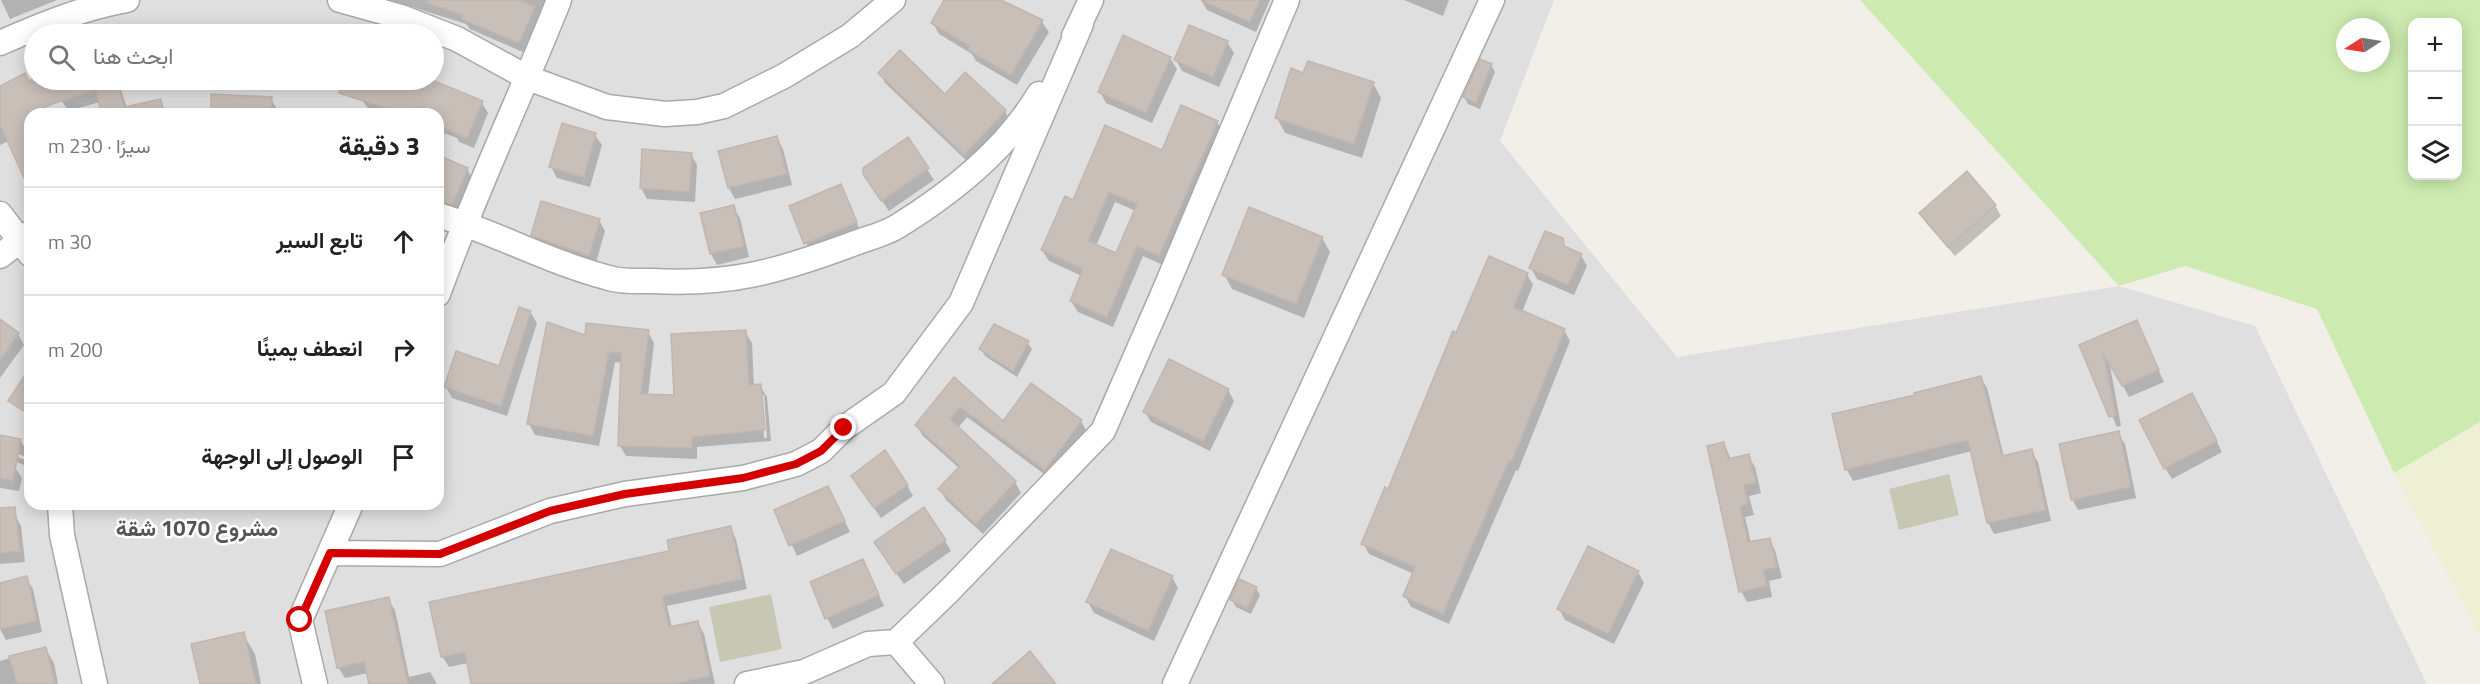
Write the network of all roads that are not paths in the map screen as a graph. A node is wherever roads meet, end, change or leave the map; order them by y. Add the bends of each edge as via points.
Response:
1 (127, 0) edge
2 (340, 0) edge
3 (559, 0) edge
4 (893, 0) edge
5 (1091, 0) edge
6 (1287, 0) edge
7 (1492, 0) edge
8 (43, 24) edge
9 (419, 24) edge
10 (1081, 24) junction
11 (24, 32) edge
12 (444, 34) edge
13 (0, 43) edge
14 (528, 78) junction
15 (0, 214) edge
16 (444, 216) edge
17 (463, 222) junction
18 (24, 240) edge
19 (24, 243) edge
20 (0, 256) edge
21 (444, 277) edge
22 (60, 510) edge
23 (348, 510) edge
24 (330, 553) junction
25 (896, 642) junction
26 (95, 684) edge
27 (315, 684) edge
28 (747, 684) edge
29 (932, 684) edge
30 (1176, 684) edge

1 - 8 street
2 - 9 street
3 - 14 street
4 - 14 street via 850,36 784,76 723,106 697,112 665,114 607,107
5 - 10 street
6 - 25 street via 1103,430
7 - 30 street
10 - 17 street via 1028,113 981,167 896,227 790,267 740,279 692,283 615,279 553,260
10 - 24 street via 961,303 894,393 844,428 821,451 796,464 743,478 625,494 550,511 440,554
11 - 13 street
12 - 14 street
14 - 17 street
15 - 18 street
16 - 17 street
17 - 21 street
19 - 20 street
22 - 26 street via 70,578
23 - 24 street
24 - 27 street via 300,620
25 - 28 street via 868,644 804,672
25 - 29 street

